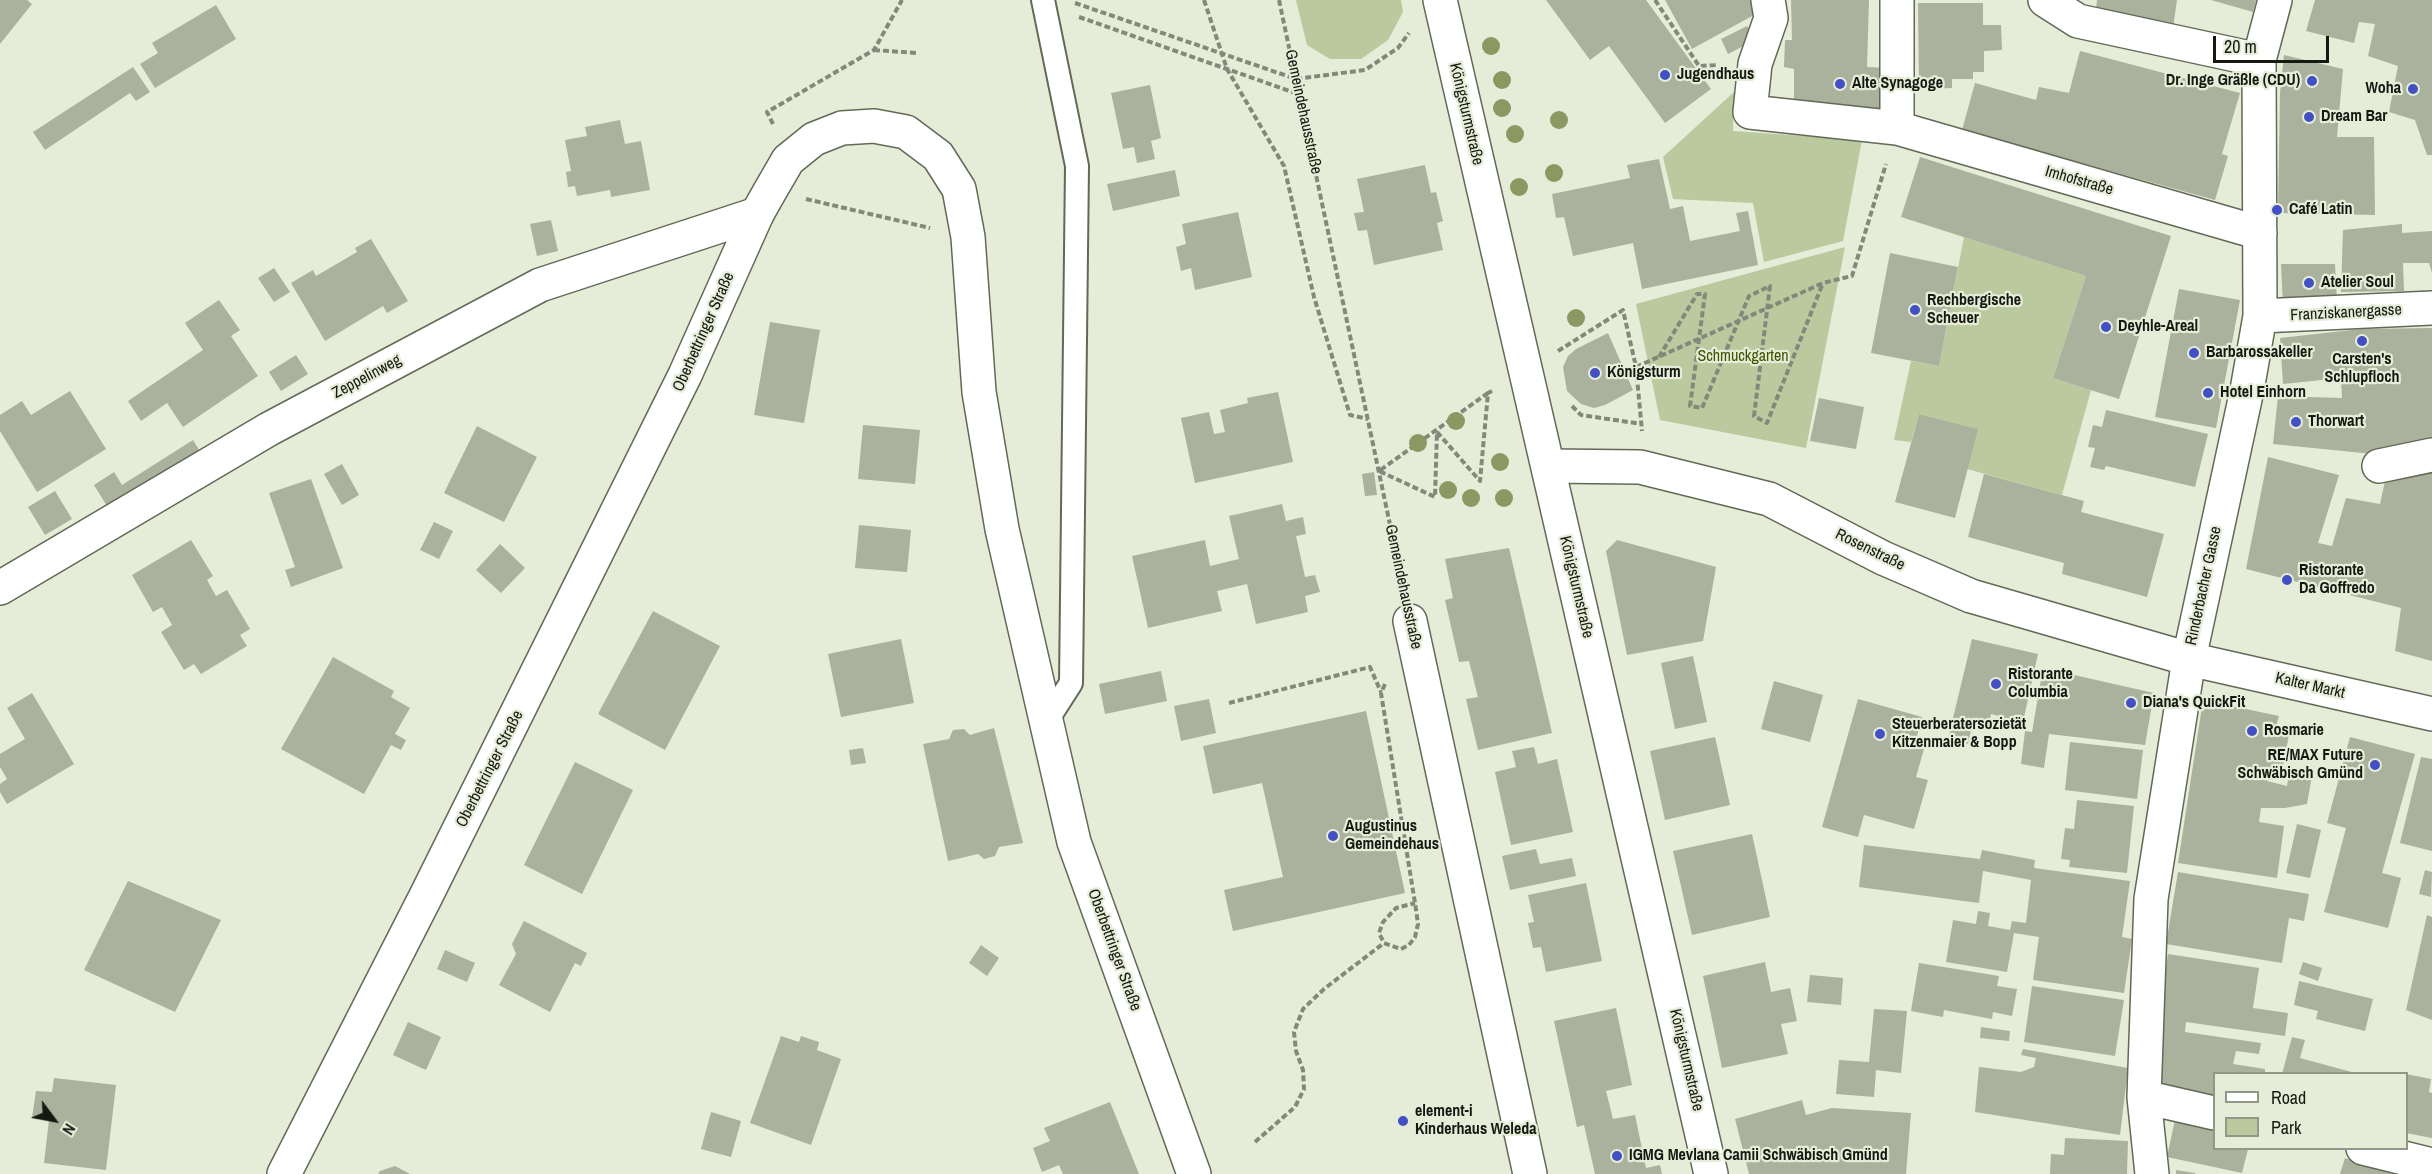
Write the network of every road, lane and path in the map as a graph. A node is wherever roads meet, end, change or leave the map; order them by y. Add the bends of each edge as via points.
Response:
1 (902, 0) edge
2 (1068, 0) edge
3 (1204, 0) edge
4 (1279, 0) edge
5 (1440, 0) edge
6 (1655, 0) edge
7 (1768, 0) edge
8 (1897, 0) edge
9 (2045, 0) edge
10 (2275, 0) edge
11 (1044, 2) edge
12 (1451, 49) junction
13 (874, 50) junction
14 (917, 53) dead end
15 (1222, 53) junction
16 (2259, 60) junction
17 (1755, 64) junction
18 (1227, 69) junction
19 (1296, 79) junction
20 (1299, 94) junction
21 (767, 112) dead end
22 (1897, 128) junction
23 (764, 203) junction
24 (2260, 233) junction
25 (968, 237) junction
26 (1823, 283) junction
27 (1767, 308) junction
28 (2432, 308) edge
29 (2260, 316) junction
30 (1739, 321) junction
31 (1699, 339) junction
32 (1659, 357) junction
33 (1636, 367) junction
34 (1526, 372) junction
35 (1488, 393) junction
36 (1564, 399) dead end
37 (1368, 419) junction
38 (2432, 455) edge
39 (1548, 466) junction
40 (2379, 466) dead end
41 (1379, 471) junction
42 (0, 588) edge
43 (1410, 621) joint
44 (2189, 659) junction
45 (1385, 683) dead end
46 (1381, 693) junction
47 (1229, 703) dead end
48 (2432, 714) edge
49 (1046, 722) junction
50 (1415, 903) junction
51 (1383, 943) junction
52 (2144, 1097) junction
53 (2213, 1113) edge
54 (1255, 1142) dead end
55 (2367, 1150) edge
56 (2432, 1165) edge
57 (284, 1174) edge
58 (1194, 1174) edge
59 (1530, 1174) edge
60 (1712, 1174) edge
61 (2152, 1174) edge

1 - 13 path
2 - 15 path
3 - 15 path
4 - 19 path, Gemeindehausstraße
5 - 12 street, Königsturmstraße
6 - 17 path via 1699,66
7 - 17 street, Imhofstraße via 1771,18
8 - 22 street
9 - 16 street via 2078,21
10 - 16 street, Rinderbacher Gasse
11 - 18 path
11 - 49 lane via 1077,166 1071,683
12 - 19 path via 1410,32 1398,48 1365,70
12 - 34 street, Königsturmstraße
13 - 14 path
13 - 21 path
15 - 18 path
15 - 19 path
16 - 24 street, Rinderbacher Gasse
17 - 22 street, Imhofstraße via 1750,112
18 - 20 path
18 - 37 path via 1284,166 1314,297 1350,415
19 - 20 path, Gemeindehausstraße
20 - 37 path, Gemeindehausstraße
22 - 24 street, Imhofstraße
22 - 26 path via 1852,276
23 - 25 path
23 - 25 street, Oberbettringer Straße via 788,160 814,139 842,128 874,126 906,132 938,156 959,189
23 - 42 street, Zeppelinweg via 540,285 269,429
23 - 57 street, Oberbettringer Straße via 680,386
24 - 29 street, Rinderbacher Gasse
25 - 49 street, Oberbettringer Straße via 980,392 1002,529
26 - 27 path
26 - 27 path via 1767,423 1754,416
27 - 30 path
27 - 30 path via 1770,286 1749,296
28 - 29 street, Franziskanergasse
29 - 44 street, Rinderbacher Gasse
30 - 31 path
30 - 31 path via 1702,408 1690,406
31 - 32 path
31 - 32 path via 1705,294 1697,294
32 - 33 path
33 - 34 path via 1623,310
33 - 36 path via 1642,424 1581,415
34 - 35 path
34 - 39 street, Königsturmstraße
35 - 41 path
35 - 41 path via 1480,481 1437,432 1435,497
37 - 41 path, Gemeindehausstraße
38 - 40 street
39 - 44 street, Rosenstraße via 1640,467 1769,499 1883,558 1971,596
39 - 60 street, Königsturmstraße
41 - 43 path, Gemeindehausstraße
43 - 59 street, Gemeindehausstraße
44 - 48 street, Kalter Markt
44 - 52 street, Rinderbacher Gasse via 2151,899
45 - 46 path
46 - 47 path via 1370,667
46 - 50 path
49 - 58 street, Oberbettringer Straße via 1074,842
50 - 51 path via 1396,908 1383,922 1379,933
50 - 51 path via 1418,924 1409,945 1401,949
51 - 54 path via 1303,1009 1294,1032 1304,1089 1295,1107
52 - 53 street
52 - 61 street, Rinderbacher Gasse
55 - 56 street

